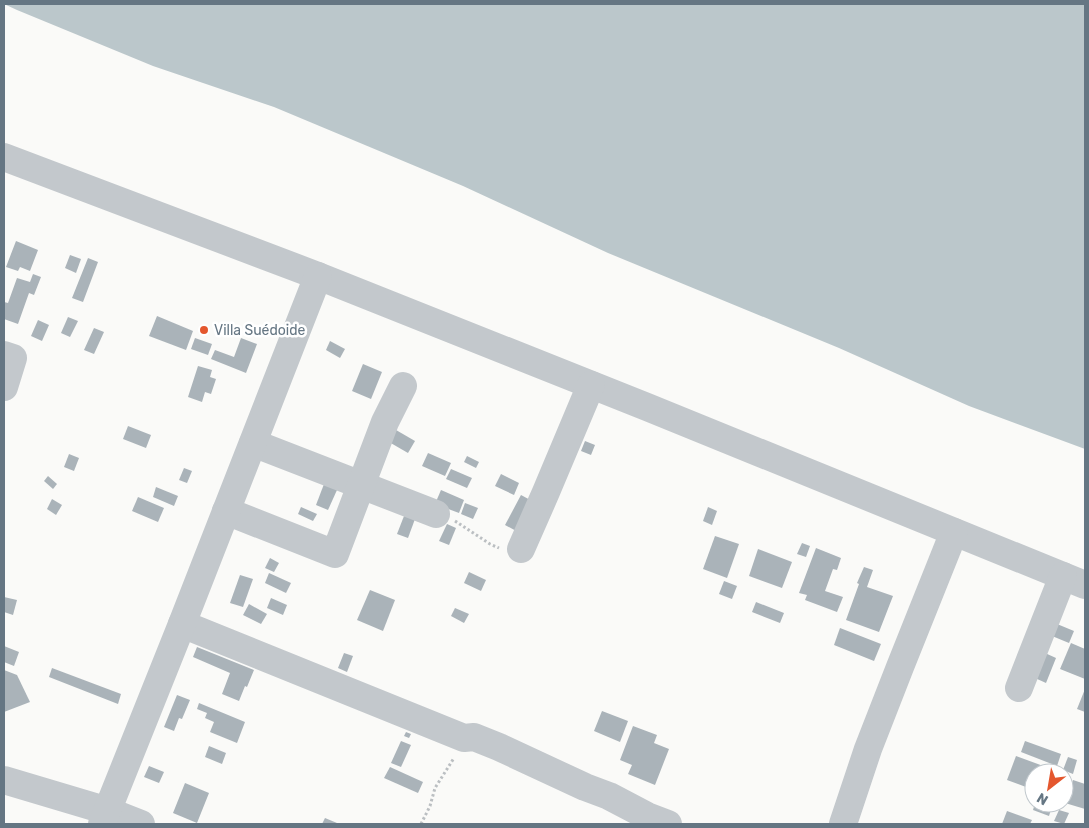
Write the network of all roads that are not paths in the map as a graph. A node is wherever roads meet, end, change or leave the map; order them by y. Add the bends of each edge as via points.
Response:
1 (4, 157) edge
2 (318, 276) junction
3 (4, 355) edge
4 (591, 385) junction
5 (403, 386) dead end
6 (4, 387) edge
7 (253, 443) junction
8 (361, 484) junction
9 (226, 511) junction
10 (436, 514) road end
11 (954, 532) junction
12 (521, 549) road end
13 (1074, 580) edge
14 (182, 624) junction
15 (1019, 688) dead end
16 (4, 780) edge
17 (105, 818) edge
18 (141, 824) edge
19 (668, 824) edge
20 (843, 824) edge

1 - 2 street
2 - 4 street
2 - 7 street
3 - 6 street via 13,358
4 - 11 street
4 - 12 street
5 - 8 street
7 - 8 street
7 - 9 street
8 - 9 street via 335,554
8 - 10 street
9 - 14 street
11 - 13 street
11 - 20 street via 868,749
13 - 15 street
14 - 17 street
14 - 19 street via 464,738 499,747
16 - 17 street
17 - 18 street

